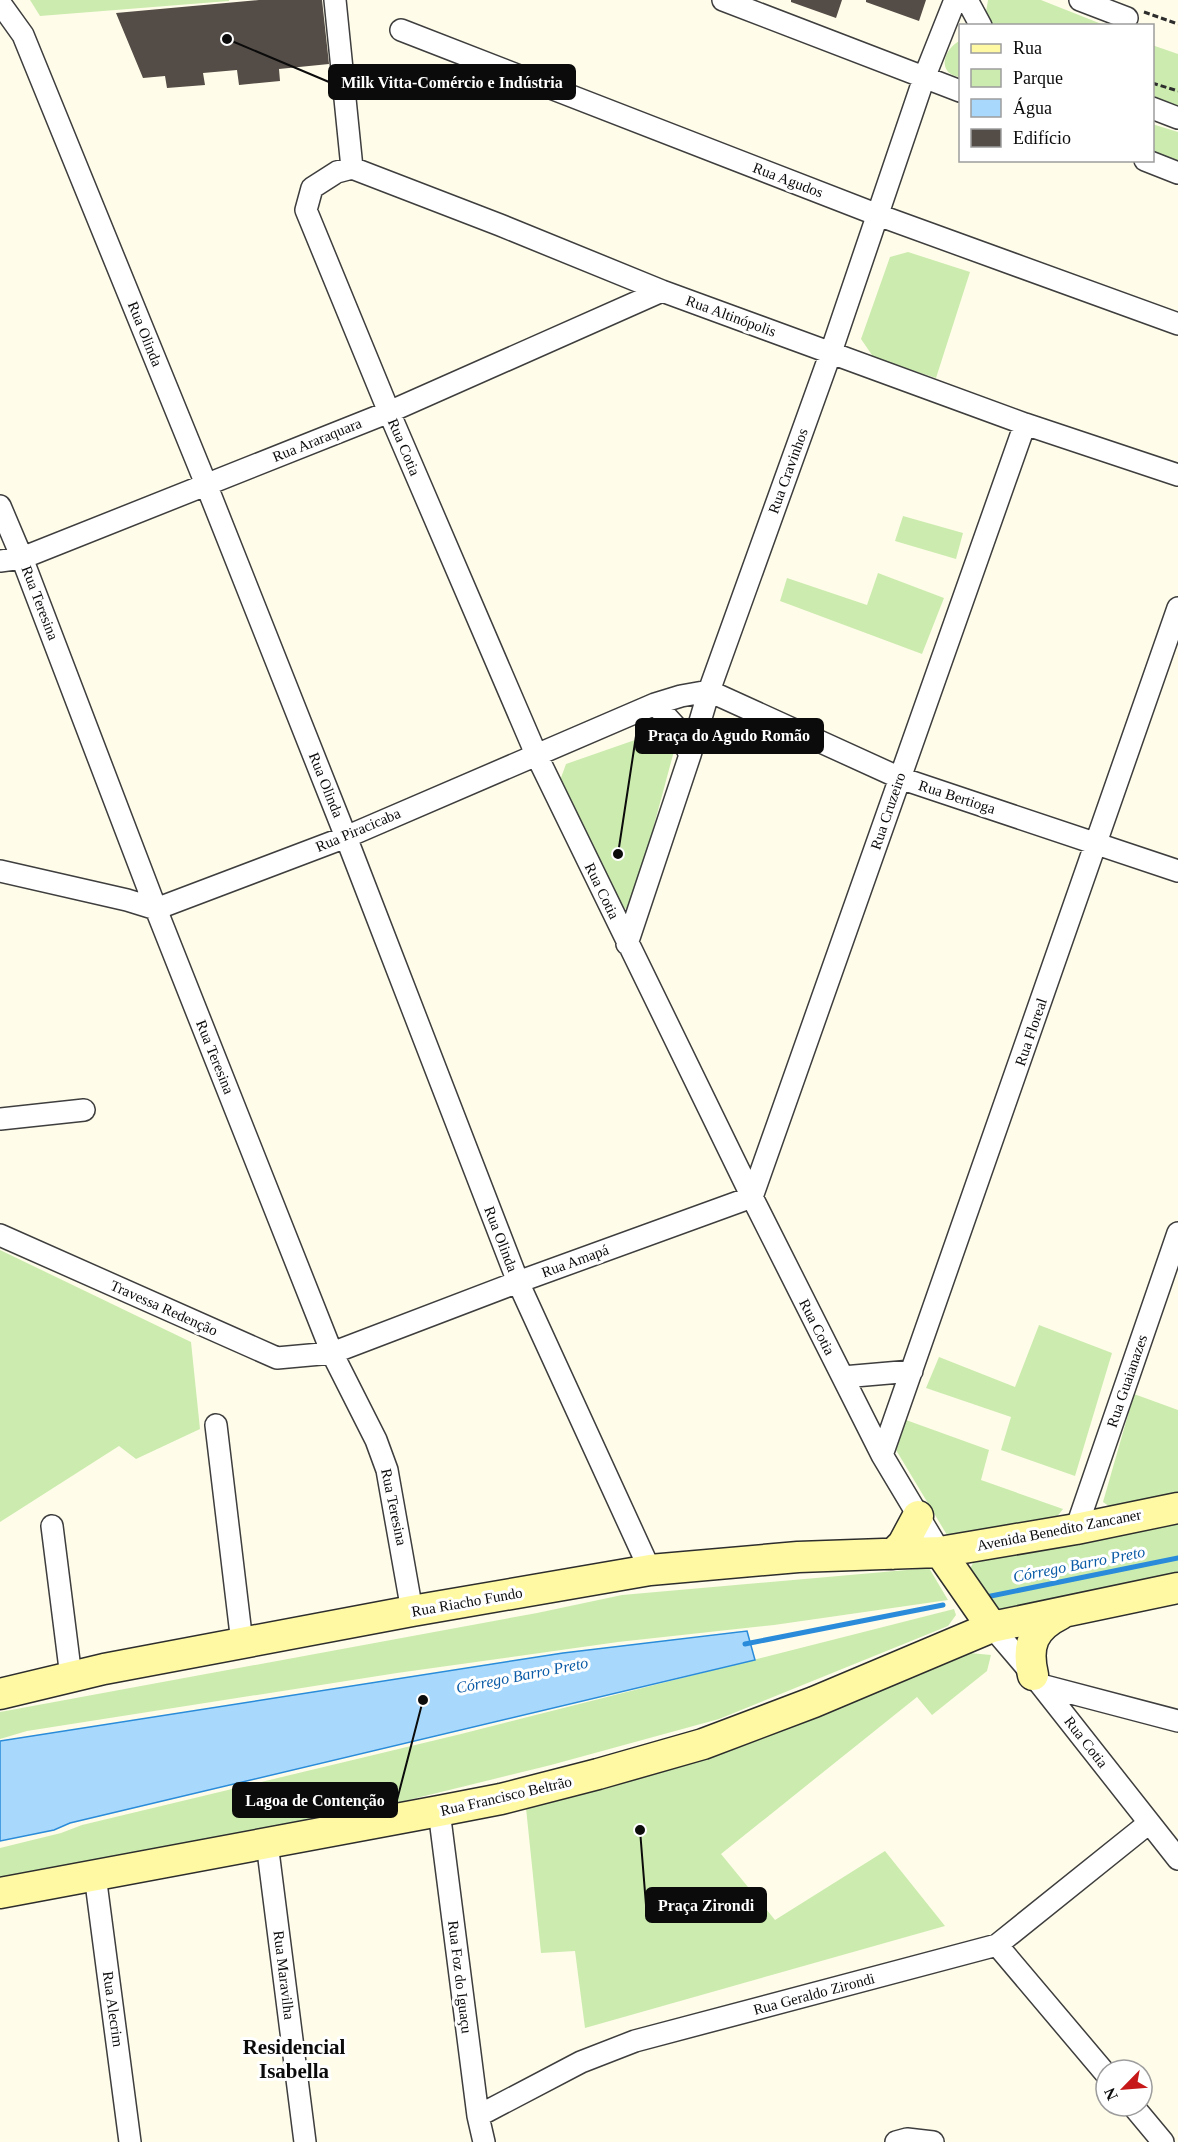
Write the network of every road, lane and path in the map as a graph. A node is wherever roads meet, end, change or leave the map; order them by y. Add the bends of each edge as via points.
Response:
1 (335, 0) edge
2 (723, 0) edge
3 (955, 0) edge
4 (967, 0) edge
5 (1080, 0) edge
6 (0, 3) edge
7 (1127, 18) dead end
8 (980, 24) edge
9 (401, 30) dead end
10 (950, 33) edge
11 (924, 78) junction
12 (1154, 83) edge
13 (959, 91) edge
14 (1178, 91) edge
15 (1154, 109) edge
16 (1178, 118) edge
17 (1150, 162) edge
18 (352, 168) junction
19 (1178, 173) edge
20 (878, 215) junction
21 (662, 291) junction
22 (1178, 324) edge
23 (831, 352) junction
24 (389, 412) junction
25 (1025, 424) junction
26 (1178, 475) edge
27 (206, 484) junction
28 (0, 506) edge
29 (22, 558) junction
30 (0, 561) edge
31 (1178, 608) edge
32 (709, 691) junction
33 (655, 704) junction
34 (536, 754) junction
35 (690, 755) junction
36 (900, 778) junction
37 (346, 837) junction
38 (1097, 842) junction
39 (0, 871) edge
40 (1178, 871) edge
41 (156, 909) junction
42 (627, 944) junction
43 (84, 1110) dead end
44 (0, 1119) edge
45 (752, 1197) junction
46 (1178, 1233) edge
47 (0, 1235) edge
48 (518, 1282) junction
49 (332, 1353) junction
50 (912, 1371) junction
51 (843, 1377) junction
52 (216, 1425) dead end
53 (882, 1455) junction
54 (1178, 1508) edge
55 (918, 1516) junction
56 (52, 1526) dead end
57 (1076, 1529) junction
58 (940, 1552) junction
59 (893, 1554) junction
60 (650, 1570) junction
61 (1178, 1588) edge
62 (412, 1611) junction
63 (1060, 1614) junction
64 (992, 1627) junction
65 (242, 1643) junction
66 (71, 1677) junction
67 (1037, 1680) junction
68 (0, 1694) edge
69 (1178, 1721) edge
70 (439, 1811) junction
71 (1149, 1823) junction
72 (267, 1843) junction
73 (1178, 1859) edge
74 (95, 1875) junction
75 (0, 1893) edge
76 (997, 1945) junction
77 (1094, 2060) edge
78 (478, 2116) junction
79 (1143, 2118) edge
80 (130, 2142) edge
81 (305, 2142) edge
82 (484, 2142) edge
83 (896, 2142) edge
84 (933, 2142) edge
85 (1163, 2142) edge

1 - 18 street
2 - 11 street
3 - 10 street, Rua Cravinhos
4 - 8 street
5 - 7 street
6 - 27 street, Rua Olinda via 23,35
9 - 20 street, Rua Agudos
10 - 11 street, Rua Cravinhos
11 - 13 street
11 - 20 street, Rua Cravinhos
12 - 14 path
15 - 16 street
17 - 19 street
18 - 21 street, Rua Altinópolis
18 - 24 street, Rua Cotia via 337,172 312,188 306,210
20 - 22 street, Rua Agudos
20 - 23 street, Rua Cravinhos
21 - 23 street, Rua Altinópolis
21 - 24 street, Rua Araraquara
23 - 25 street, Rua Altinópolis
23 - 32 street, Rua Cravinhos
24 - 27 street, Rua Araraquara
24 - 34 street, Rua Cotia
25 - 26 street, Rua Altinópolis
25 - 36 street, Rua Cruzeiro
27 - 29 street, Rua Araraquara
27 - 37 street, Rua Olinda
28 - 29 street, Rua Teresina
29 - 30 street, Rua Araraquara
29 - 41 street, Rua Teresina
31 - 38 street, Rua Floreal
32 - 33 street, Rua Piracicaba
32 - 35 street, Rua Cravinhos
32 - 36 street, Rua Bertioga
33 - 34 street, Rua Piracicaba
33 - 35 street via 676,727
34 - 37 street, Rua Piracicaba
34 - 42 street, Rua Cotia
35 - 42 street, Rua Cravinhos
36 - 38 street, Rua Bertioga
36 - 45 street, Rua Cruzeiro
37 - 41 street, Rua Piracicaba
37 - 48 street, Rua Olinda
38 - 40 street, Rua Bertioga
38 - 50 street, Rua Floreal
39 - 41 street
41 - 49 street, Rua Teresina
42 - 45 street, Rua Cotia
43 - 44 street
45 - 48 street, Rua Amapá
45 - 51 street, Rua Cotia
46 - 57 street, Rua Guaianazes
47 - 49 street, Travessa Redenção via 277,1358
48 - 49 street, Rua Amapá
48 - 60 street, Rua Olinda
49 - 62 street, Rua Teresina via 387,1470
50 - 51 street
50 - 53 street, Rua Floreal
51 - 53 street, Rua Cotia
52 - 65 street
53 - 55 street, Rua Cotia
54 - 57 main road, Avenida Benedito Zancaner
55 - 58 street, Rua Cotia
55 - 59 main road
56 - 66 street
57 - 58 main road, Avenida Benedito Zancaner
58 - 59 main road, Rua Riacho Fundo
58 - 64 main road
59 - 60 main road, Rua Riacho Fundo via 798,1557
60 - 62 main road, Rua Riacho Fundo
61 - 63 main road
62 - 65 main road, Rua Riacho Fundo
63 - 64 main road
63 - 67 main road via 1047,1620 1031,1645 1029,1660
64 - 67 street, Rua Cotia
64 - 70 main road, Rua Francisco Beltrão via 703,1744 501,1799
65 - 66 main road, Rua Riacho Fundo
66 - 68 main road, Rua Riacho Fundo
67 - 69 street
67 - 71 street, Rua Cotia
70 - 72 main road, Rua Francisco Beltrão
70 - 78 street, Rua Foz do Iguaçu
71 - 73 street, Rua Cotia
71 - 76 street
72 - 74 main road, Rua Francisco Beltrão
72 - 81 street, Rua Maravilha
74 - 75 main road, Rua Francisco Beltrão
74 - 80 street, Rua Alecrim
76 - 77 street
76 - 78 street, Rua Geraldo Zirondi via 635,2041 581,2062
78 - 82 street, Rua Foz do Iguaçu
79 - 85 street
83 - 84 street

